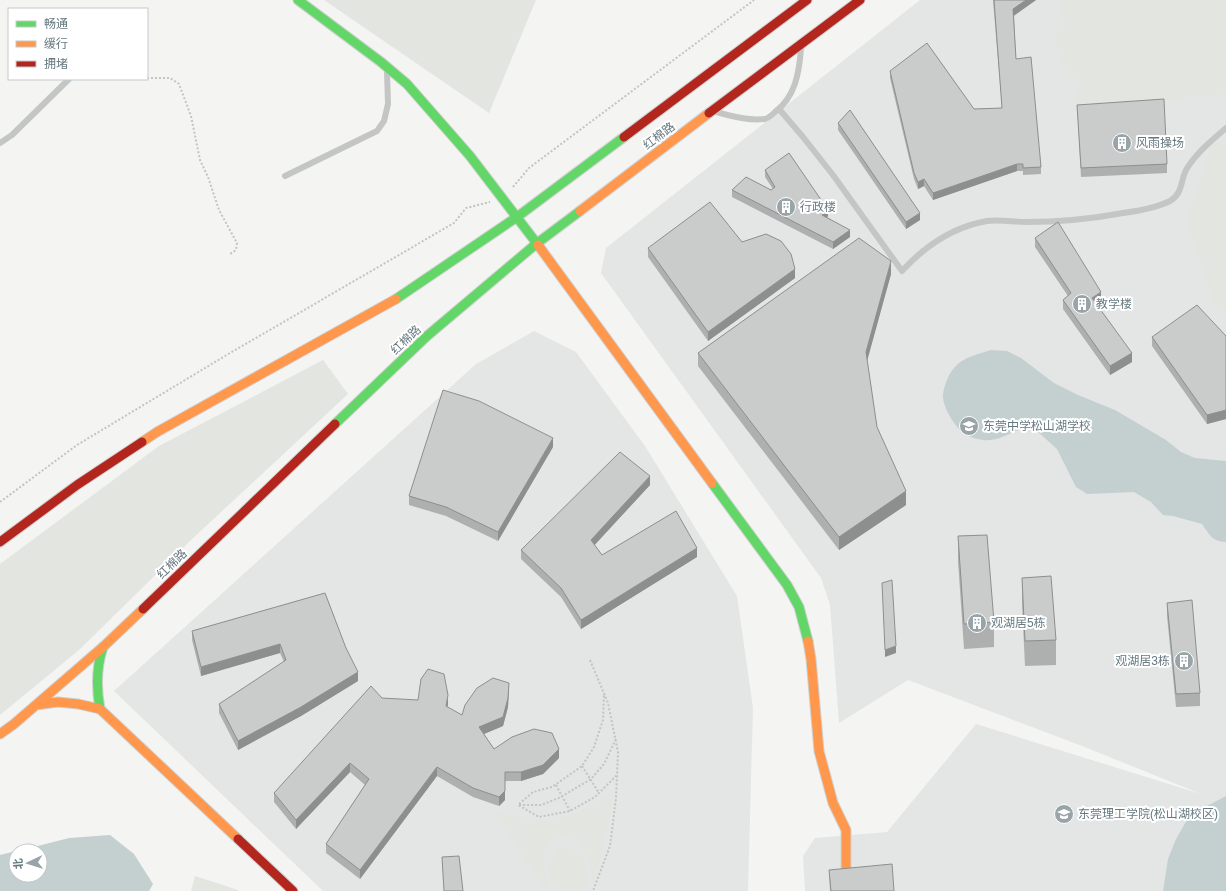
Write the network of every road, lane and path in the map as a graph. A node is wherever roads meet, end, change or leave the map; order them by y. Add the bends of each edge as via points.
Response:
1 (298, 0) edge
2 (754, 0) edge
3 (807, 0) edge
4 (860, 0) edge
5 (801, 44) junction
6 (386, 67) junction
7 (148, 78) edge
8 (68, 80) edge
9 (779, 109) junction
10 (712, 111) junction
11 (1226, 128) edge
12 (0, 143) edge
13 (285, 176) dead end
14 (503, 198) junction
15 (517, 217) junction
16 (536, 244) junction
17 (230, 254) dead end
18 (0, 502) edge
19 (0, 542) edge
20 (103, 647) junction
21 (590, 660) dead end
22 (604, 693) junction
23 (36, 705) junction
24 (100, 710) junction
25 (0, 734) edge
26 (616, 739) junction
27 (582, 766) junction
28 (617, 775) junction
29 (591, 779) junction
30 (556, 785) junction
31 (599, 793) junction
32 (562, 796) junction
33 (518, 805) junction
34 (570, 811) junction
35 (846, 877) edge
36 (293, 891) edge
37 (593, 891) edge

1 - 6 main road
2 - 14 path via 529,168
3 - 15 main road, 红棉路
4 - 5 main road, 红棉路
5 - 9 lane via 800,66 794,90
5 - 10 main road, 红棉路
6 - 13 lane via 388,104 384,121 377,131
6 - 14 main road via 407,84
7 - 17 path via 170,78 179,84 191,116 200,160 219,210 237,243 236,250
8 - 12 lane via 12,135
9 - 10 lane via 766,119 744,119
9 - 11 lane via 833,175 902,271 917,255 937,240 961,228 981,222 1100,218 1168,202 1177,196 1186,170 1208,143
10 - 16 main road, 红棉路
14 - 15 main road
14 - 18 path via 466,208 454,223 76,445
15 - 16 main road
15 - 19 main road, 红棉路 via 401,296 126,452
16 - 20 main road, 红棉路 via 427,336
16 - 35 main road via 794,596 803,621 809,652 819,751 833,803 846,830
20 - 23 main road, 红棉路
20 - 24 main road via 95,678
21 - 22 path
22 - 26 path
22 - 27 path via 603,720 594,747
23 - 24 main road via 58,702
23 - 25 main road, 红棉路
24 - 36 main road
26 - 28 path
26 - 29 path via 604,764
27 - 29 path
27 - 30 path
28 - 31 path
28 - 37 path via 610,846
29 - 31 path
29 - 32 path
30 - 32 path
30 - 33 path via 533,792
31 - 34 path
32 - 33 path via 541,804
32 - 34 path
33 - 34 path via 539,817

